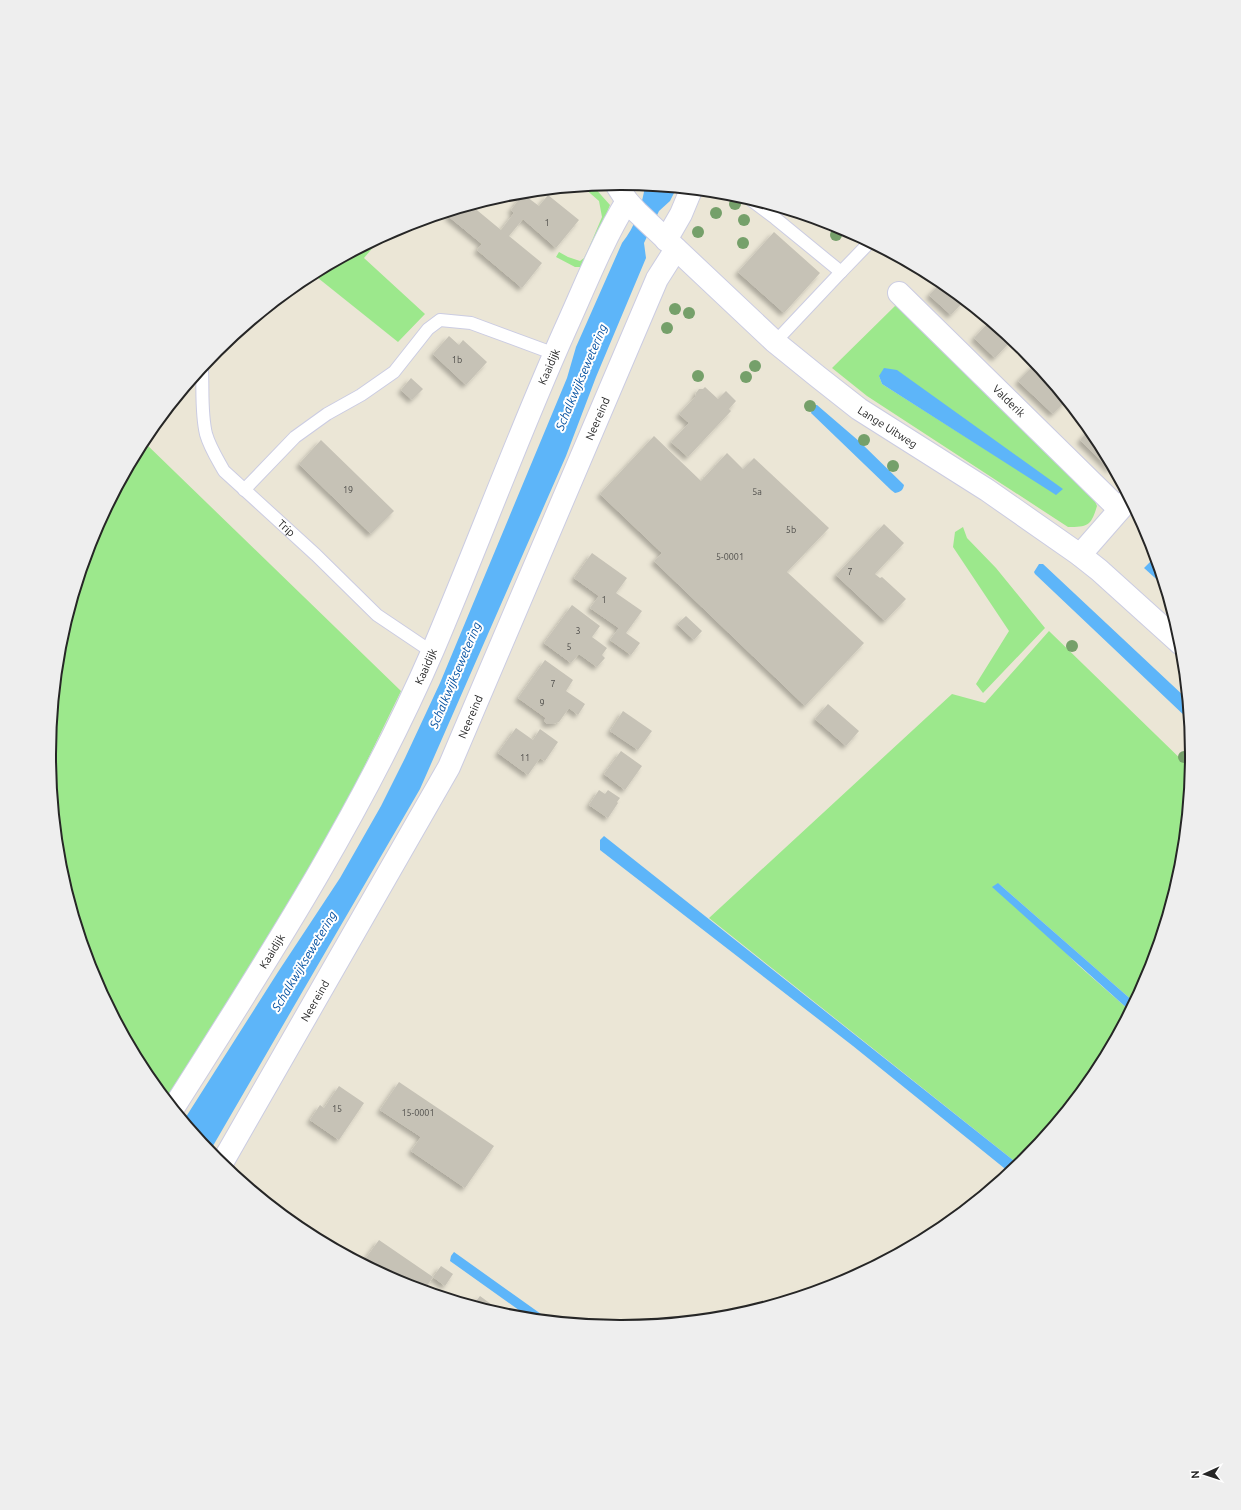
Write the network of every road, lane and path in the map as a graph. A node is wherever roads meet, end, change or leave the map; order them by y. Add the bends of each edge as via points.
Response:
1 (689, 195) edge
2 (627, 199) edge
3 (763, 209) edge
4 (665, 239) junction
5 (865, 247) edge
6 (840, 272) junction
7 (899, 293) dead end
8 (775, 342) junction
9 (554, 354) junction
10 (202, 376) edge
11 (244, 490) junction
12 (1124, 504) edge
13 (1080, 555) junction
14 (1172, 636) edge
15 (432, 652) junction
16 (176, 1103) edge
17 (225, 1158) edge

1 - 4 street, Neereind via 681,214
2 - 4 street, Lange Uitweg
2 - 9 street, Kaaidijk via 611,227
3 - 6 lane
4 - 8 street, Lange Uitweg
4 - 17 street, Neereind via 658,279 449,767
5 - 6 lane
6 - 8 lane
7 - 12 street, Valderik
8 - 13 street, Lange Uitweg via 859,409 987,490
9 - 11 lane via 471,323 440,320 428,330 394,372 295,437
9 - 15 street, Kaaidijk
10 - 11 lane, Trip via 207,436 224,471
11 - 15 lane, Trip via 377,615
12 - 13 street, Valderik
13 - 14 street, Lange Uitweg
15 - 16 street, Kaaidijk via 370,783 327,861

